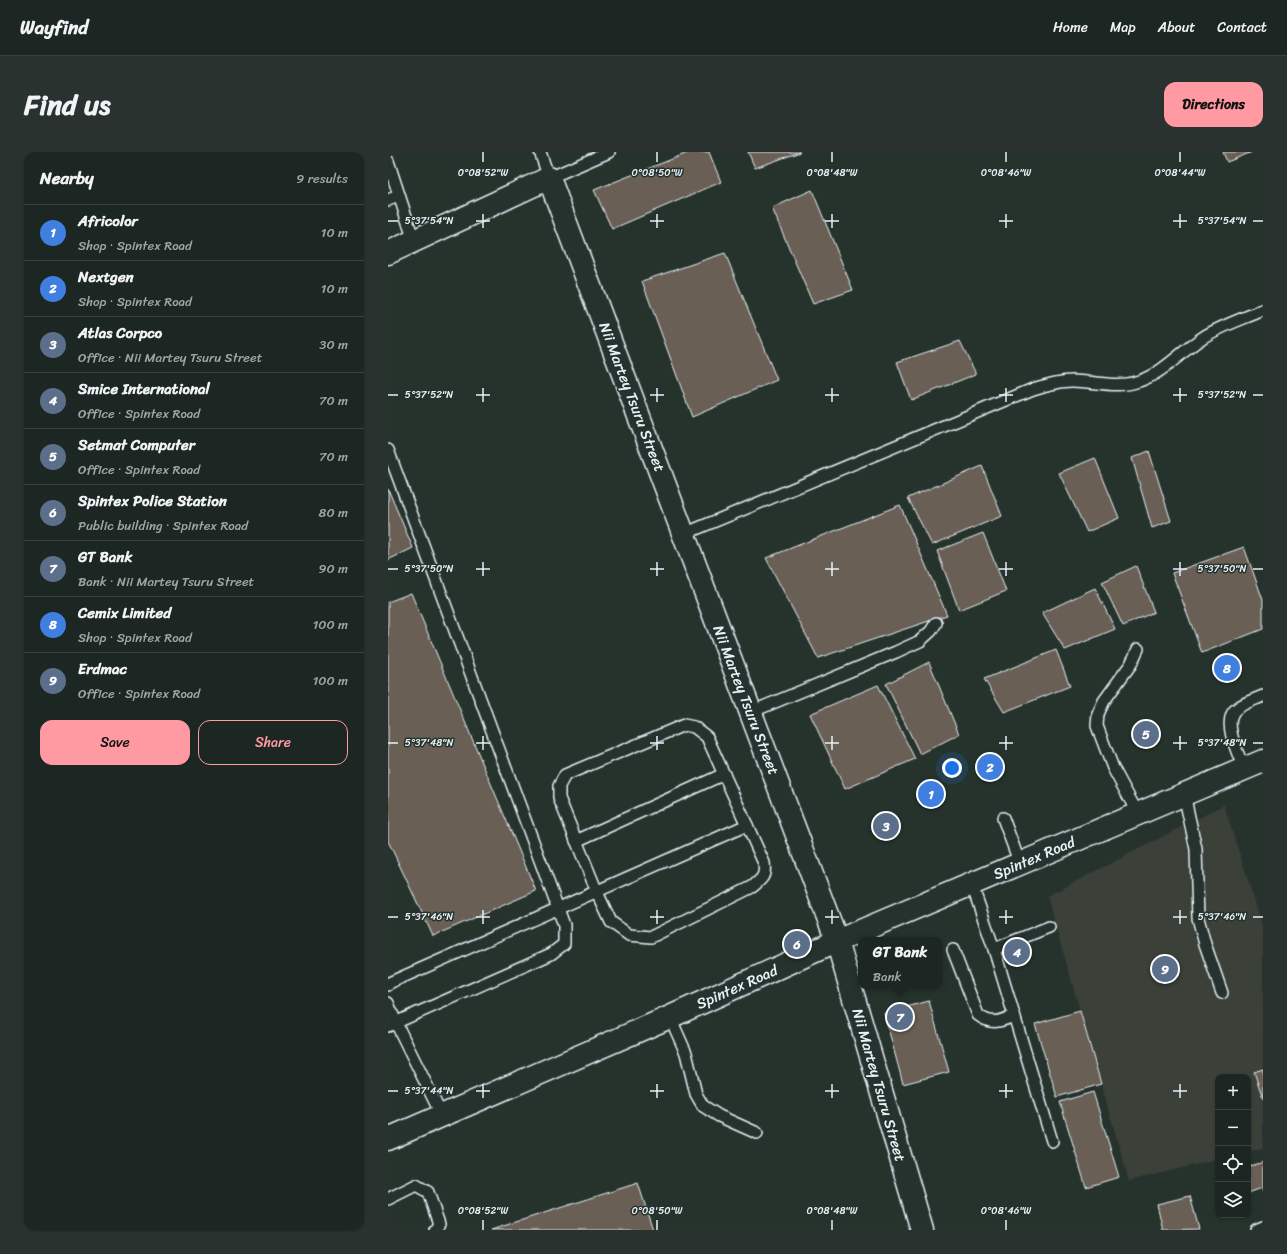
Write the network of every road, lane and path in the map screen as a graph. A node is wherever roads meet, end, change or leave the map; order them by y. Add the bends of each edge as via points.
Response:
1 (540, 152) edge
2 (609, 152) edge
3 (388, 161) edge
4 (549, 178) junction
5 (399, 196) junction
6 (388, 200) edge
7 (414, 241) junction
8 (388, 253) edge
9 (1263, 310) edge
10 (388, 450) edge
11 (684, 534) junction
12 (936, 623) dead end
13 (1138, 649) dead end
14 (1263, 696) edge
15 (751, 712) junction
16 (1254, 765) edge
17 (724, 774) junction
18 (1184, 794) junction
19 (1138, 814) junction
20 (1003, 818) dead end
21 (747, 825) junction
22 (576, 842) junction
23 (1020, 864) junction
24 (972, 885) junction
25 (597, 892) junction
26 (557, 909) junction
27 (1049, 927) dead end
28 (837, 942) junction
29 (994, 949) junction
30 (953, 950) dead end
31 (388, 985) edge
32 (1222, 993) dead end
33 (388, 1003) edge
34 (1014, 1016) junction
35 (670, 1017) junction
36 (392, 1025) edge
37 (442, 1116) junction
38 (757, 1133) dead end
39 (388, 1139) edge
40 (1052, 1141) dead end
41 (388, 1199) edge
42 (1263, 1227) edge
43 (435, 1230) edge
44 (922, 1230) edge
45 (1256, 1230) edge

1 - 4 lane
2 - 4 lane
3 - 5 lane
4 - 7 street
4 - 11 street, Nii Martey Tsuru Street
5 - 6 lane
5 - 7 lane
7 - 8 street
9 - 11 lane via 1215,330 1138,382 1116,385 1071,381 1033,389
10 - 26 lane
11 - 15 street, Nii Martey Tsuru Street
12 - 15 lane via 920,641
13 - 19 lane via 1104,701 1098,714 1097,726 1113,768
14 - 16 lane via 1234,710 1230,720 1230,730
15 - 28 street, Nii Martey Tsuru Street
16 - 18 street, Spintex Road
17 - 21 lane
17 - 22 lane
17 - 22 lane via 707,737 694,727 684,725 565,775 559,786 559,798
18 - 19 street, Spintex Road
18 - 32 lane via 1196,849 1198,918
19 - 23 street, Spintex Road
20 - 23 lane
21 - 25 lane
21 - 25 lane via 764,863 762,879 752,887 651,937 629,935 611,922
22 - 25 lane
23 - 24 street, Spintex Road
24 - 28 street, Spintex Road
24 - 29 lane
25 - 26 lane
26 - 31 lane
26 - 36 lane via 564,925 564,944 550,954
27 - 29 lane
28 - 35 street, Spintex Road
28 - 44 street, Nii Martey Tsuru Street
29 - 34 lane
30 - 34 lane via 978,1015 990,1022 999,1022
33 - 36 lane
34 - 40 lane
35 - 37 street, Spintex Road
35 - 38 lane via 686,1053 696,1094 703,1106
36 - 37 lane
37 - 39 street, Spintex Road
41 - 43 lane via 416,1185 428,1192 439,1224
42 - 45 lane

